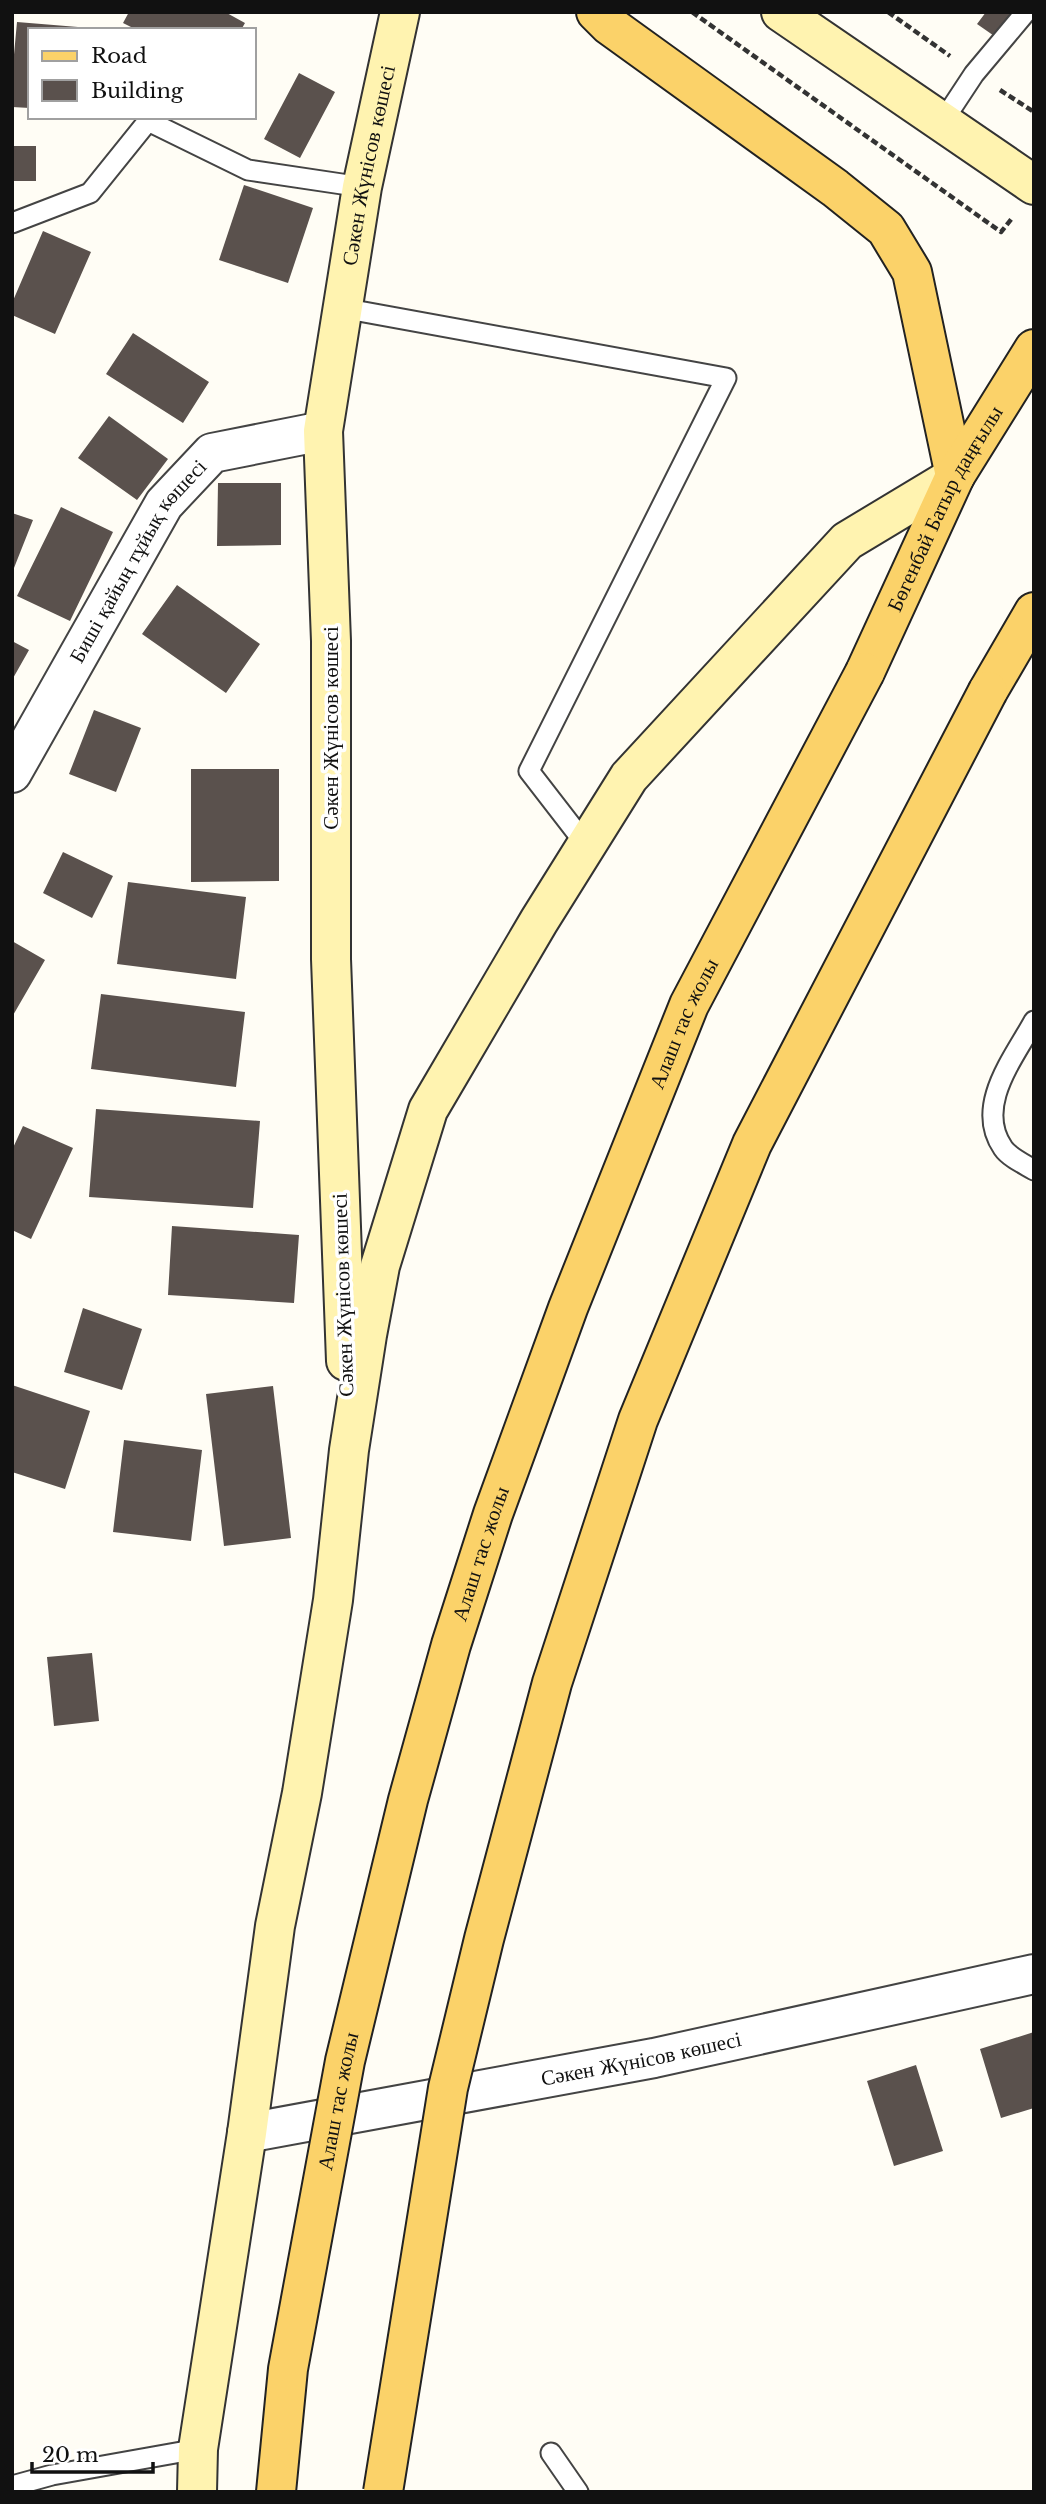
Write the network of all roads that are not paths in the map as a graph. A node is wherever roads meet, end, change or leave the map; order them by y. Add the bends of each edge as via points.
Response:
1 (400, 12) edge
2 (596, 12) edge
3 (782, 12) edge
4 (1026, 12) edge
5 (943, 121) junction
6 (362, 187) junction
7 (1026, 198) edge
8 (12, 222) edge
9 (342, 308) junction
10 (1034, 349) edge
11 (323, 430) junction
12 (955, 476) junction
13 (1034, 612) edge
14 (865, 672) joint
15 (12, 773) edge
16 (587, 846) junction
17 (1034, 1021) edge
18 (1034, 1170) edge
19 (349, 1450) junction
20 (1034, 1974) edge
21 (247, 2133) junction
22 (198, 2449) junction
23 (551, 2453) dead end
24 (12, 2486) edge
25 (197, 2492) edge
26 (276, 2492) edge
27 (383, 2492) edge
28 (578, 2492) edge

1 - 6 street, Сәкен Жүнісов көшесі
2 - 12 main road via 886,229 912,272
3 - 5 street
4 - 5 lane via 974,74
5 - 7 street
6 - 8 lane via 248,170 148,121 90,193
6 - 9 street, Сәкен Жүнісов көшесі
9 - 11 street, Сәкен Жүнісов көшесі
9 - 16 lane via 726,378 529,771
10 - 12 main road, Бөгенбай Батыр даңғылы
11 - 15 street, Биші қайың тұйық көшесі via 212,453 164,504
11 - 19 street, Сәкен Жүнісов көшесі via 331,641 331,959
12 - 14 main road, Бөгенбай Батыр даңғылы
12 - 16 street via 847,541 629,778
13 - 27 main road, bridge via 988,691 752,1144 638,1420 552,1683 448,2088
14 - 26 main road, Алаш тас жолы, bridge via 689,1005 568,1308 493,1514 408,1800 345,2061 288,2369
16 - 19 street via 428,1110 380,1266
17 - 18 lane via 995,1094 992,1113 994,1131 1004,1150
19 - 21 street via 333,1600 275,1926
20 - 21 street, Сәкен Жүнісов көшесі via 654,2058
21 - 22 street
22 - 24 lane
22 - 25 street
23 - 28 lane

